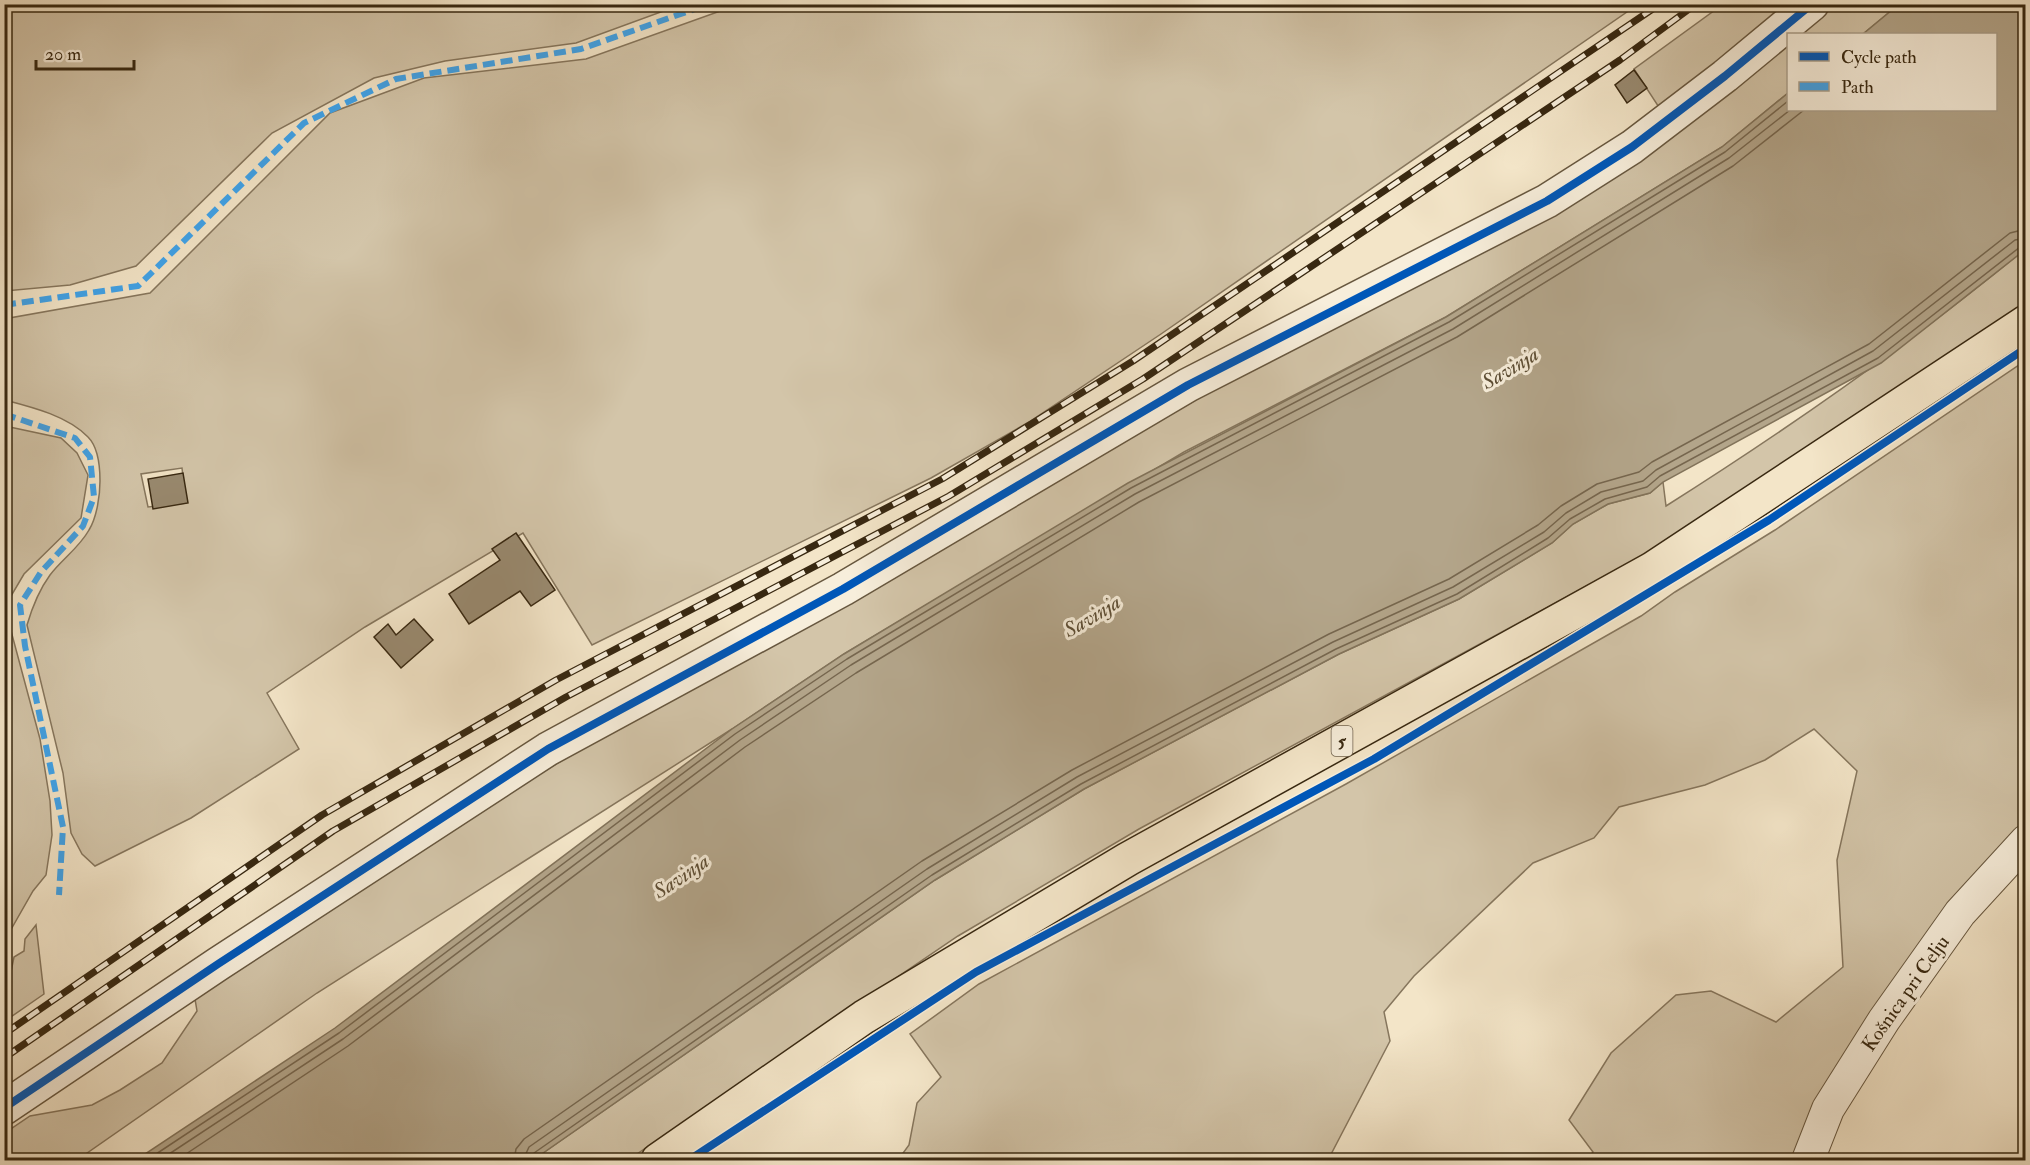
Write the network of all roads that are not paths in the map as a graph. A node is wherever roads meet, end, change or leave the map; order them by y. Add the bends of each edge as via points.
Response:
1 (1812, 4) edge
2 (2025, 322) edge
3 (2025, 841) edge
4 (4, 1108) edge
5 (658, 1161) edge
6 (1808, 1161) edge

1 - 4 street via 1632,147 1547,201 1188,385 843,589 548,748
2 - 5 main road, 5 via 1652,569 1118,865 864,1017
3 - 6 street, Košnica pri Celju via 1960,913 1884,1020 1828,1109

